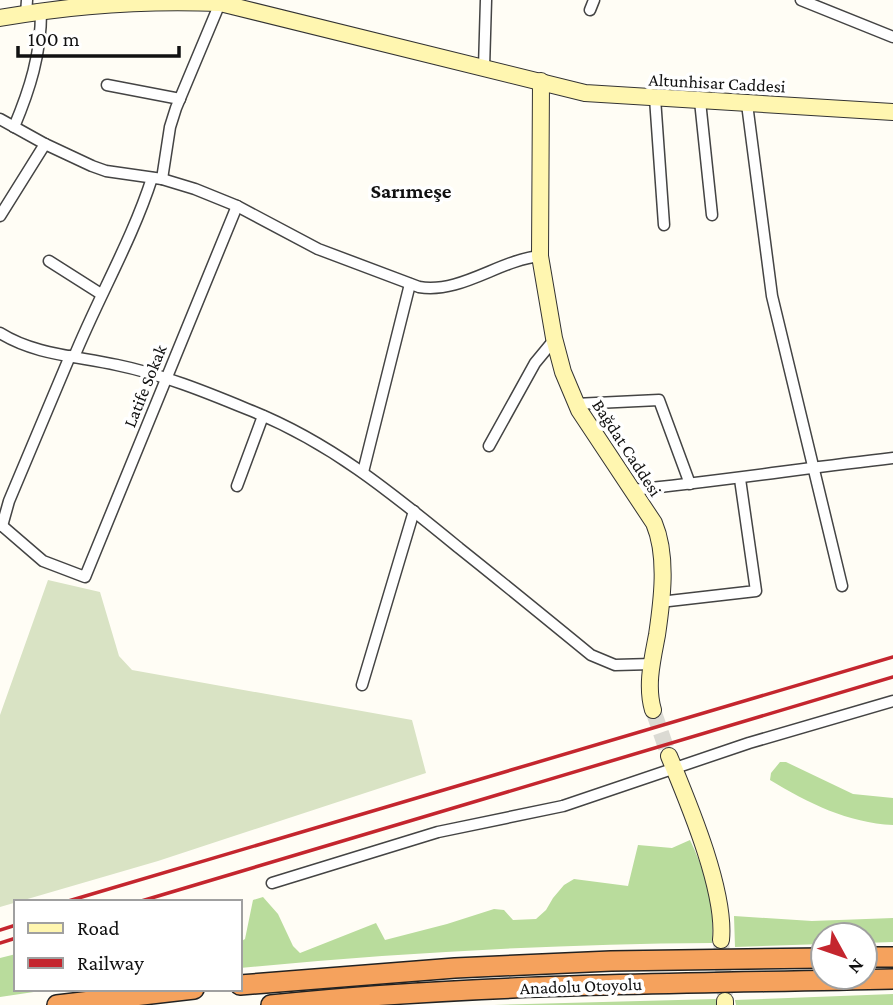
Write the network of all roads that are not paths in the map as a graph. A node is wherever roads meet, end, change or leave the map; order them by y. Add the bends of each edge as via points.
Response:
1 (486, 0) edge
2 (801, 0) edge
3 (220, 1) edge
4 (31, 9) edge
5 (0, 18) edge
6 (893, 37) edge
7 (484, 68) junction
8 (541, 81) junction
9 (107, 85) dead end
10 (655, 98) junction
11 (180, 99) junction
12 (700, 101) junction
13 (747, 104) junction
14 (893, 112) edge
15 (0, 119) edge
16 (14, 127) junction
17 (45, 144) junction
18 (157, 178) junction
19 (237, 206) junction
20 (712, 215) dead end
21 (0, 216) edge
22 (664, 225) dead end
23 (540, 256) junction
24 (49, 261) dead end
25 (410, 284) junction
26 (101, 293) junction
27 (0, 333) edge
28 (554, 340) junction
29 (72, 356) junction
30 (168, 380) junction
31 (575, 404) junction
32 (264, 416) junction
33 (489, 446) dead end
34 (893, 458) edge
35 (812, 467) junction
36 (363, 472) junction
37 (740, 479) junction
38 (690, 484) junction
39 (237, 486) dead end
40 (632, 490) junction
41 (414, 511) junction
42 (1, 525) edge
43 (842, 586) dead end
44 (660, 602) junction
45 (652, 664) junction
46 (362, 685) dead end
47 (893, 701) edge
48 (653, 710) tunnel mouth
49 (672, 762) junction
50 (272, 883) dead end
51 (721, 940) tunnel mouth
52 (809, 958) edge
53 (893, 979) edge
54 (242, 985) edge
55 (177, 991) edge
56 (57, 1005) edge
57 (271, 1005) edge

1 - 7 street
2 - 6 street
3 - 4 street, Altunhisar Caddesi
3 - 7 street, Altunhisar Caddesi
3 - 11 street
4 - 5 street, Altunhisar Caddesi
4 - 16 street via 38,54 34,78
7 - 8 street, Altunhisar Caddesi
8 - 10 street, Altunhisar Caddesi via 585,93
8 - 23 street, Bağdat Caddesi
9 - 11 street
10 - 12 street, Altunhisar Caddesi
10 - 22 street
11 - 18 street
12 - 13 street, Altunhisar Caddesi
12 - 20 street
13 - 14 street, Altunhisar Caddesi
13 - 35 street via 772,296
15 - 16 street
16 - 17 street
17 - 18 street via 106,171
17 - 21 street
18 - 19 street
18 - 26 street
19 - 25 street via 318,249
19 - 30 street, Latife Sokak
23 - 25 street via 522,257 448,286
23 - 28 street, Bağdat Caddesi
24 - 26 street
25 - 36 street
26 - 29 street
27 - 29 street via 29,347
28 - 31 street, Bağdat Caddesi
28 - 33 street via 535,363
29 - 30 street
29 - 42 street
30 - 32 street
30 - 42 street, Latife Sokak via 85,577 43,561
31 - 38 street via 659,400
31 - 40 street, Bağdat Caddesi
32 - 36 street via 317,441
32 - 39 street
34 - 35 street
35 - 37 street
35 - 43 street
36 - 41 street
37 - 38 street
37 - 44 street via 755,591
38 - 40 street
40 - 44 street, Bağdat Caddesi via 657,532
41 - 45 street via 591,654 615,665
41 - 46 street
44 - 45 street, Bağdat Caddesi
45 - 48 street, Bağdat Caddesi via 649,693
47 - 49 street
49 - 50 street via 563,806 438,832
49 - 51 street via 715,890 723,922
52 - 54 highway, Anadolu Otoyolu via 483,966
53 - 57 highway, Anadolu Otoyolu via 583,985
55 - 56 highway

